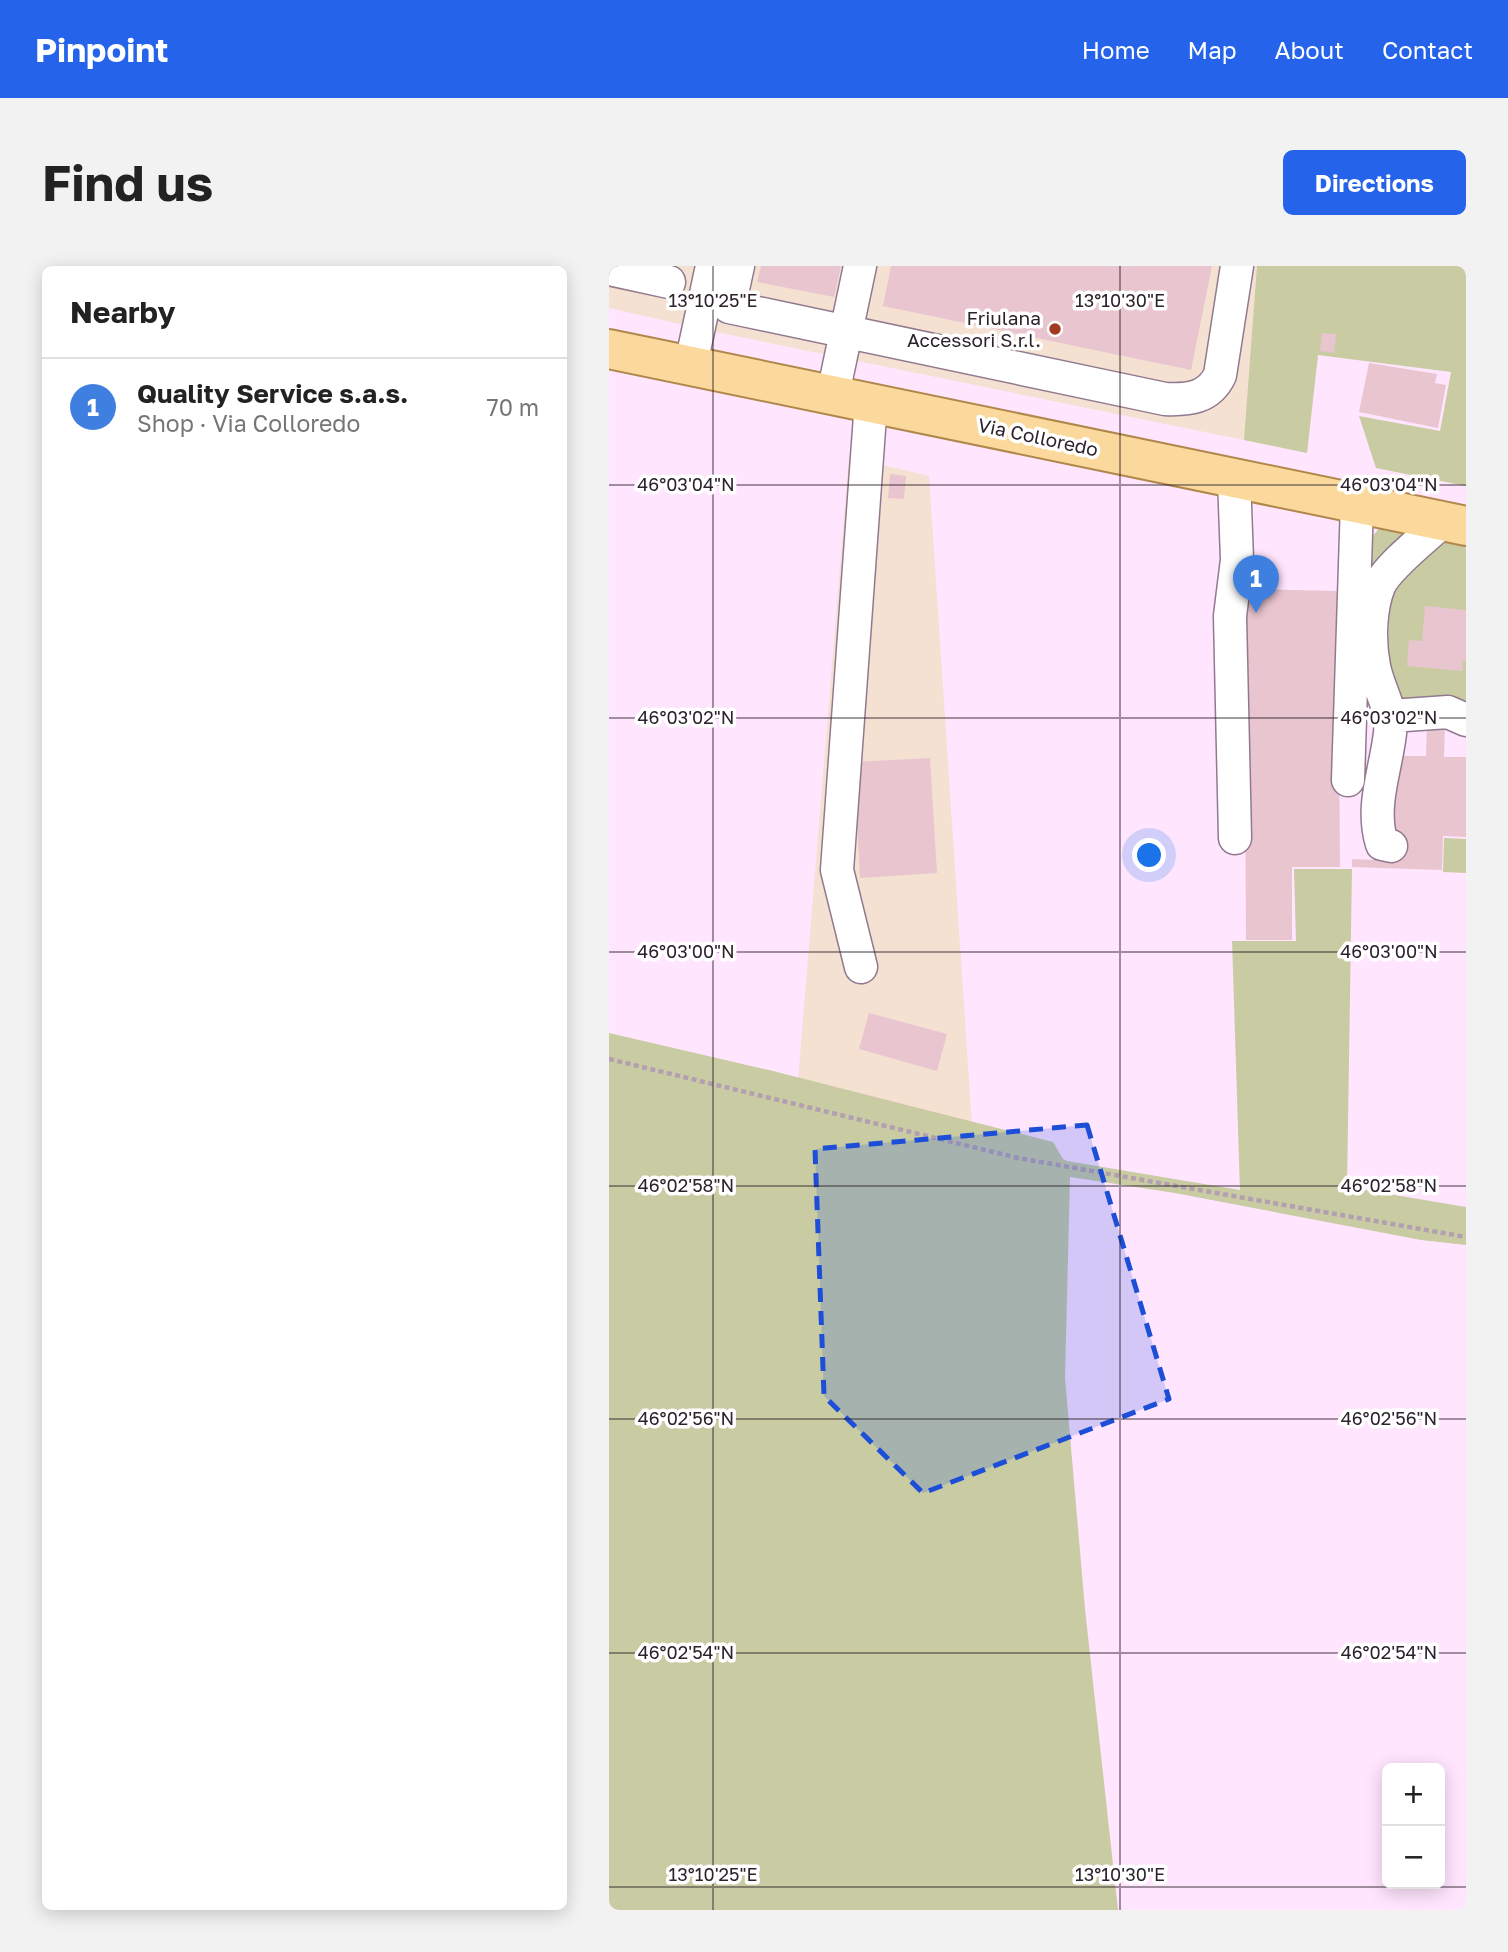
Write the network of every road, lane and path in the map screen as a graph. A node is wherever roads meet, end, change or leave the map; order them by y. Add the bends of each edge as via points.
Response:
1 (712, 266) edge
2 (738, 266) edge
3 (860, 266) edge
4 (1237, 266) edge
5 (609, 269) edge
6 (669, 282) dead end
7 (846, 332) junction
8 (609, 349) edge
9 (691, 364) junction
10 (833, 394) junction
11 (871, 402) junction
12 (1234, 478) junction
13 (1357, 503) junction
14 (1454, 523) edge
15 (1391, 716) junction
16 (1466, 720) edge
17 (1348, 780) dead end
18 (1235, 838) dead end
19 (1391, 846) dead end
20 (861, 967) dead end
21 (609, 1059) edge
22 (1466, 1237) edge

1 - 9 lane
2 - 7 lane via 729,307
3 - 7 lane
4 - 7 lane via 1220,374 1215,386 1203,395 1184,400
5 - 6 lane
7 - 10 lane
8 - 9 main road, Via Colloredo
9 - 10 main road, Via Colloredo
10 - 11 main road, Via Colloredo
11 - 12 main road, Via Colloredo
11 - 20 lane via 837,870
12 - 13 main road, Via Colloredo
12 - 18 lane via 1237,560 1230,615
13 - 14 main road, Via Colloredo
13 - 17 lane
14 - 15 lane via 1389,572 1379,585 1371,619 1374,666
15 - 16 lane via 1448,712
15 - 19 lane via 1378,786 1379,835 1382,844
21 - 22 path via 1018,1158

